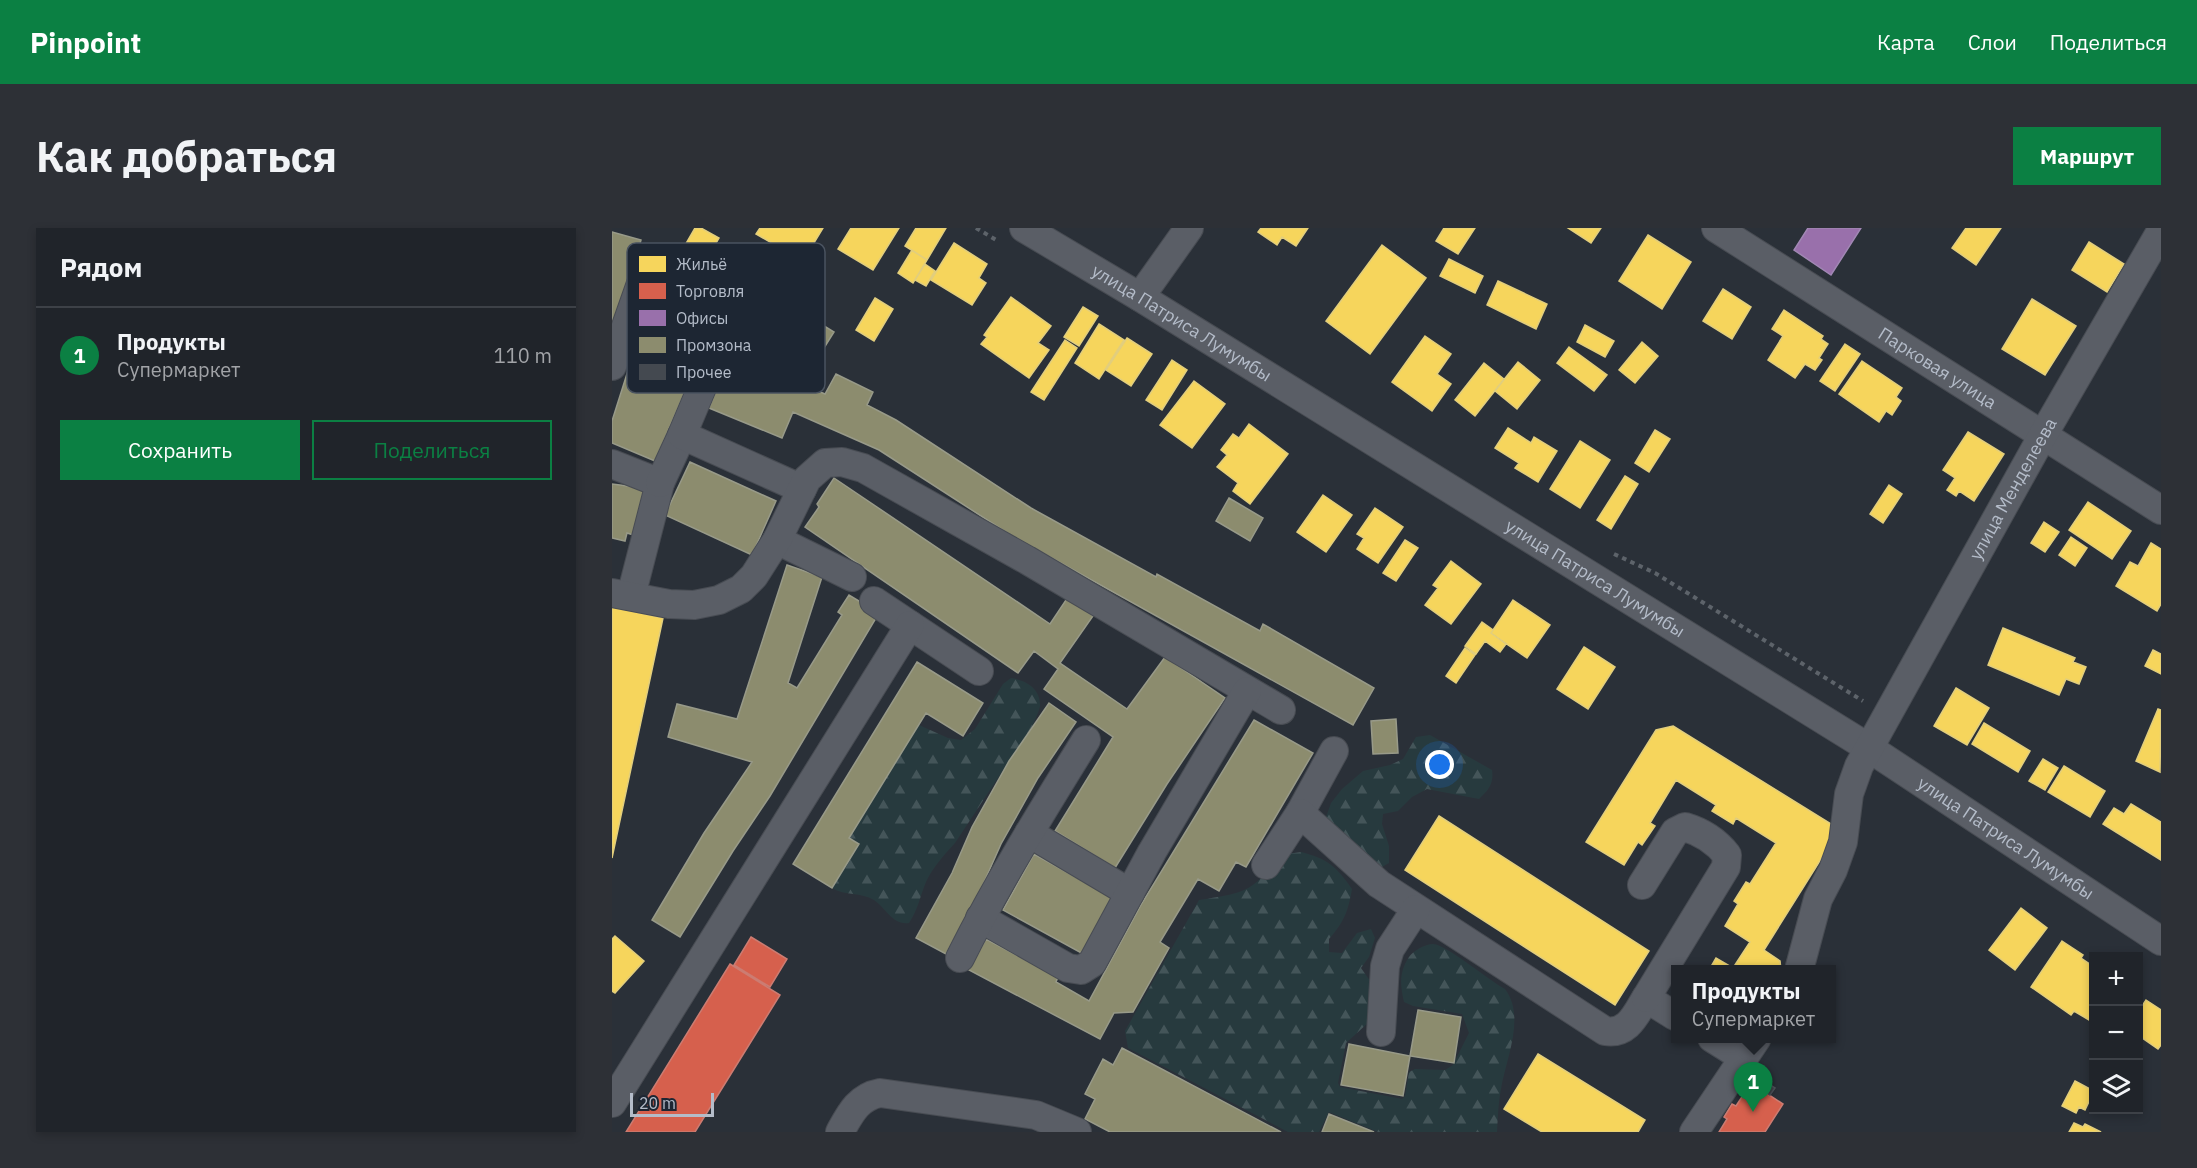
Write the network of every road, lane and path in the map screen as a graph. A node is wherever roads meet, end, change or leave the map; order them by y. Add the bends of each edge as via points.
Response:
1 (1024, 228) edge
2 (1189, 228) edge
3 (1716, 228) edge
4 (2161, 231) edge
5 (1140, 297) junction
6 (627, 323) edge
7 (612, 366) edge
8 (700, 393) edge
9 (682, 435) junction
10 (2043, 435) junction
11 (612, 464) edge
12 (660, 483) junction
13 (802, 489) junction
14 (2161, 510) edge
15 (777, 540) junction
16 (852, 577) dead end
17 (621, 594) edge
18 (874, 601) dead end
19 (910, 625) junction
20 (979, 671) dead end
21 (1247, 691) junction
22 (1281, 710) dead end
23 (1086, 740) dead end
24 (1869, 748) junction
25 (1334, 752) dead end
26 (1300, 813) junction
27 (1029, 833) junction
28 (1266, 865) dead end
29 (1642, 885) dead end
30 (1130, 893) junction
31 (1416, 909) junction
32 (980, 918) junction
33 (2161, 941) edge
34 (960, 958) dead end
35 (1800, 965) edge
36 (1646, 998) junction
37 (1671, 1014) edge
38 (1381, 1032) dead end
39 (1731, 1043) edge
40 (1750, 1048) edge
41 (612, 1103) edge
42 (840, 1132) edge
43 (1077, 1132) edge
44 (1694, 1132) edge

1 - 5 street, улица Патриса Лумумбы
2 - 5 street
3 - 10 street, Парковая улица
4 - 10 street, улица Менделеева
5 - 24 street, улица Патриса Лумумбы
6 - 7 street
8 - 9 street
9 - 12 street
9 - 13 street
10 - 14 street, Парковая улица
10 - 24 street, улица Менделеева
11 - 12 street
12 - 17 street
13 - 15 street
13 - 21 street via 825,463 842,462 862,468 1027,560
15 - 16 street
15 - 17 street via 754,576 741,589 719,600 669,604
18 - 19 street
19 - 20 street
19 - 41 street
21 - 22 street
21 - 30 street
23 - 27 street
24 - 33 street, улица Патриса Лумумбы
24 - 35 street, улица Менделеева via 1853,779 1843,842 1818,899
25 - 26 street
26 - 28 street
26 - 31 street via 1379,885
27 - 30 street
27 - 32 street
29 - 36 street via 1675,832 1685,827 1718,844 1727,855 1726,867
30 - 32 street via 1092,963 1081,970 1068,968
31 - 36 street via 1605,1031 1623,1030
31 - 38 street via 1390,949 1385,966
32 - 34 street
36 - 37 street
39 - 40 street
40 - 44 street
42 - 43 street via 854,1107 880,1093 1036,1114

